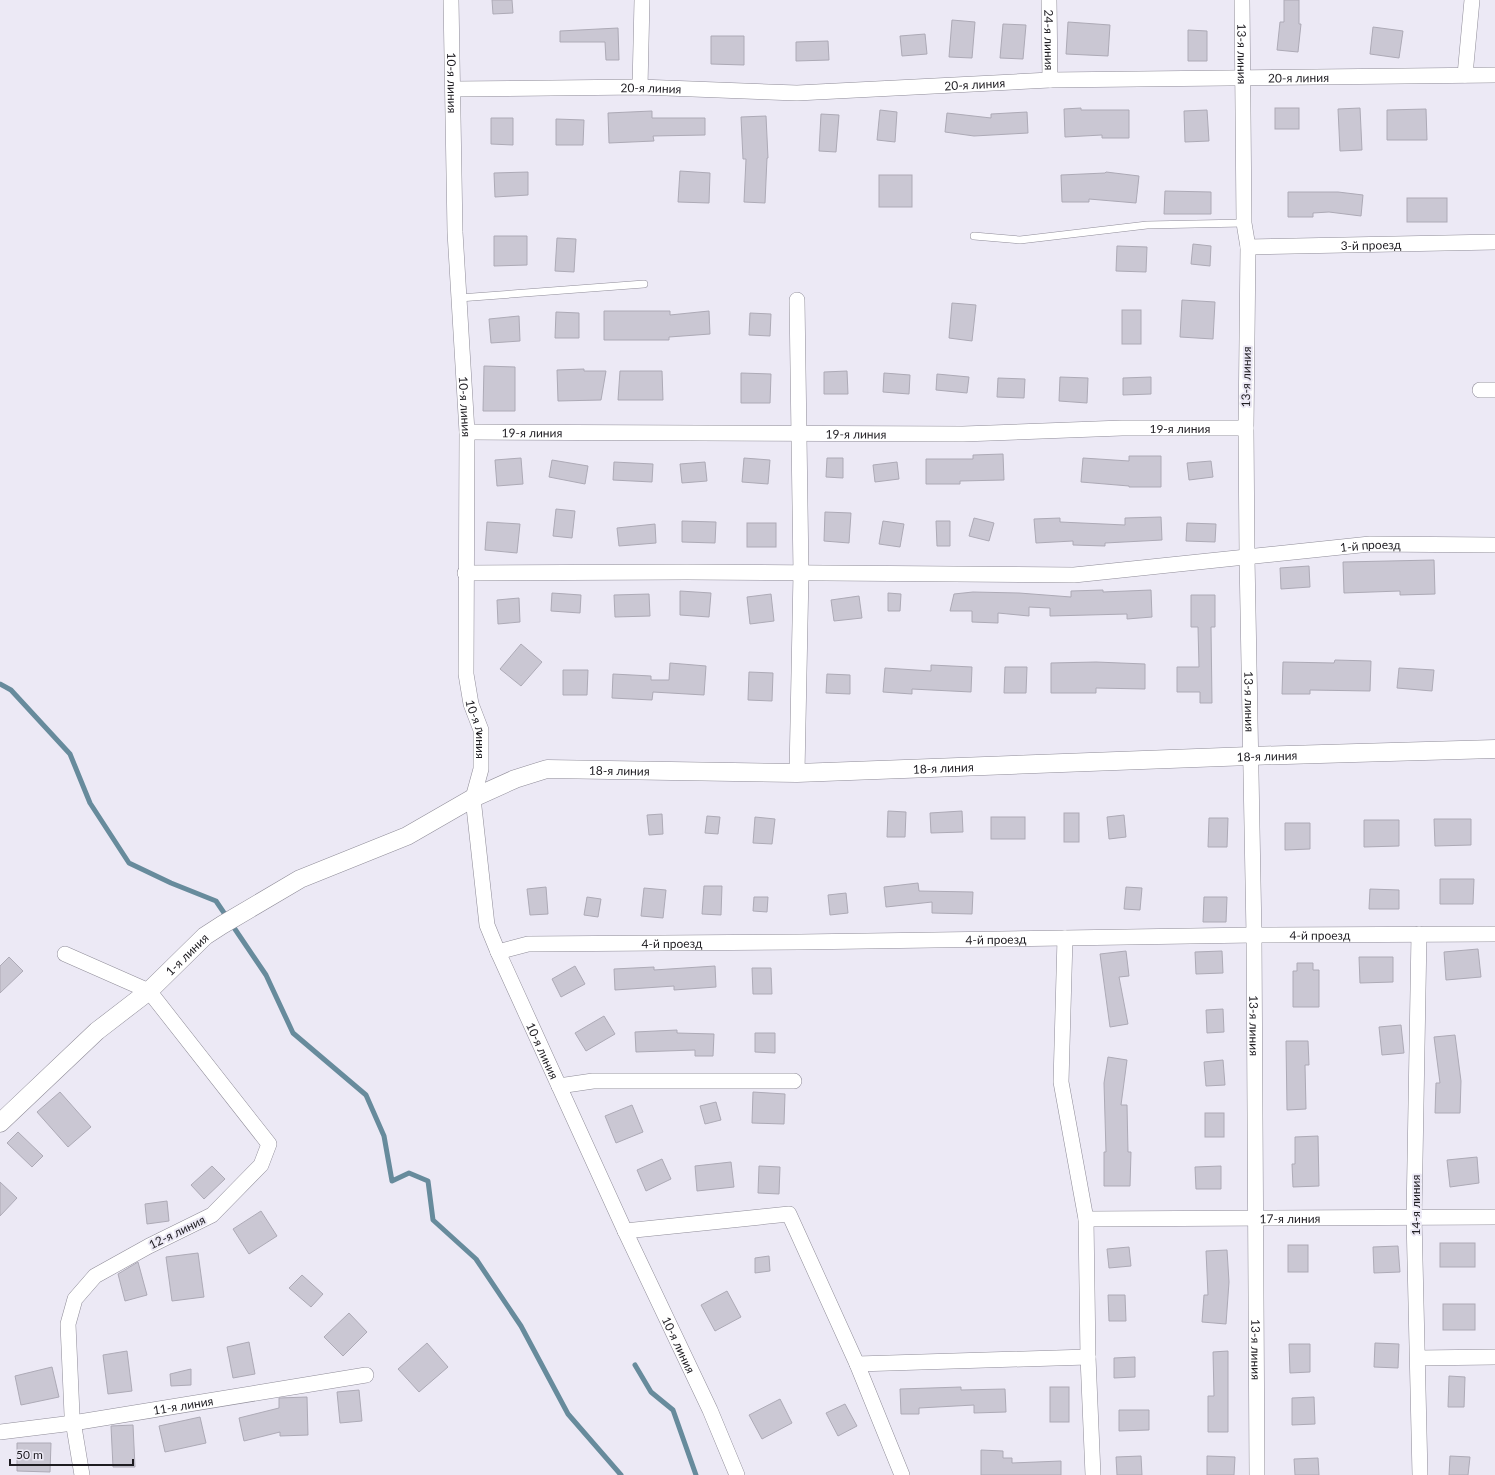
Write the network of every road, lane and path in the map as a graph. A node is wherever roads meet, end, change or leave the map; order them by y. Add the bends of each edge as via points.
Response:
1 (451, 0) edge
2 (642, 0) edge
3 (1049, 0) edge
4 (1242, 0) edge
5 (1472, 0) edge
6 (1465, 75) junction
7 (1495, 75) edge
8 (1243, 78) junction
9 (1050, 80) junction
10 (640, 88) junction
11 (454, 89) junction
12 (1244, 223) junction
13 (974, 236) dead end
14 (1495, 242) edge
15 (1248, 247) junction
16 (644, 284) dead end
17 (459, 298) junction
18 (797, 300) dead end
19 (1480, 390) dead end
20 (1495, 390) edge
21 (1246, 428) junction
22 (467, 432) junction
23 (800, 433) junction
24 (1495, 545) edge
25 (1247, 557) junction
26 (465, 573) junction
27 (801, 573) junction
28 (1495, 749) edge
29 (1250, 756) junction
30 (797, 773) junction
31 (473, 798) junction
32 (408, 836) joint
33 (1419, 934) junction
34 (1495, 934) edge
35 (1254, 936) junction
36 (1065, 938) junction
37 (498, 952) junction
38 (65, 954) dead end
39 (149, 991) junction
40 (794, 1081) dead end
41 (559, 1086) junction
42 (0, 1123) edge
43 (1255, 1217) junction
44 (1414, 1217) junction
45 (1495, 1217) edge
46 (1086, 1219) junction
47 (625, 1231) junction
48 (1088, 1357) junction
49 (1495, 1357) edge
50 (1418, 1358) junction
51 (857, 1364) junction
52 (366, 1375) dead end
53 (73, 1423) junction
54 (0, 1432) edge
55 (82, 1475) edge
56 (737, 1475) edge
57 (902, 1475) edge
58 (1092, 1475) edge
59 (1257, 1475) edge
60 (1420, 1475) edge

1 - 11 street, 10-я линия
2 - 10 street
3 - 9 street, 24-я линия
4 - 8 street, 13-я линия
5 - 6 street
6 - 7 street, 20-я линия
6 - 8 street, 20-я линия
8 - 9 street, 20-я линия
8 - 12 street, 13-я линия
9 - 10 street, 20-я линия via 796,93
10 - 11 street, 20-я линия
11 - 17 street, 10-я линия via 455,232
12 - 13 lane via 1147,225 1020,240
12 - 15 street, 13-я линия
14 - 15 street, 3-й проезд
15 - 21 street, 13-я линия
16 - 17 lane
17 - 22 street, 10-я линия
18 - 23 street
19 - 20 street
21 - 23 street, 19-я линия via 1122,428 963,434
21 - 25 street, 13-я линия
22 - 23 street, 19-я линия
22 - 26 street, 10-я линия
23 - 27 street
24 - 25 street, 1-й проезд via 1370,544
25 - 27 street, 1-й проезд via 1074,575
25 - 29 street, 13-я линия
26 - 27 street, 1-й проезд
26 - 31 street, 10-я линия via 466,674 471,704 480,730 481,769
27 - 30 street
28 - 29 street, 18-я линия
29 - 30 street, 18-я линия
29 - 35 street, 13-я линия
30 - 31 street, 18-я линия via 547,769 515,779
31 - 32 street, 18-я линия
31 - 37 street, 10-я линия via 487,925
32 - 39 street, 1-я линия via 300,879 222,925 205,936
33 - 34 street, 4-й проезд
33 - 35 street, 4-й проезд
33 - 44 street, 14-я линия
35 - 36 street, 4-й проезд
35 - 43 street, 13-я линия
36 - 37 street, 4-й проезд via 528,944
36 - 46 street via 1061,1082
37 - 41 street, 10-я линия
38 - 39 street
39 - 42 street, 1-я линия via 97,1031
39 - 53 street, 12-я линия via 269,1144 261,1165 212,1215 95,1276 75,1299 68,1324
40 - 41 street via 593,1081
41 - 47 street, 10-я линия
43 - 44 street, 17-я линия
43 - 46 street, 17-я линия
43 - 59 street, 13-я линия
44 - 45 street, 17-я линия
44 - 50 street, 14-я линия
46 - 48 street
47 - 51 street via 790,1214
47 - 56 street, 10-я линия via 710,1410
48 - 51 street
48 - 58 street
49 - 50 street
50 - 60 street, 14-я линия
51 - 57 street
52 - 53 street, 11-я линия
53 - 54 street, 11-я линия
53 - 55 street, 12-я линия

